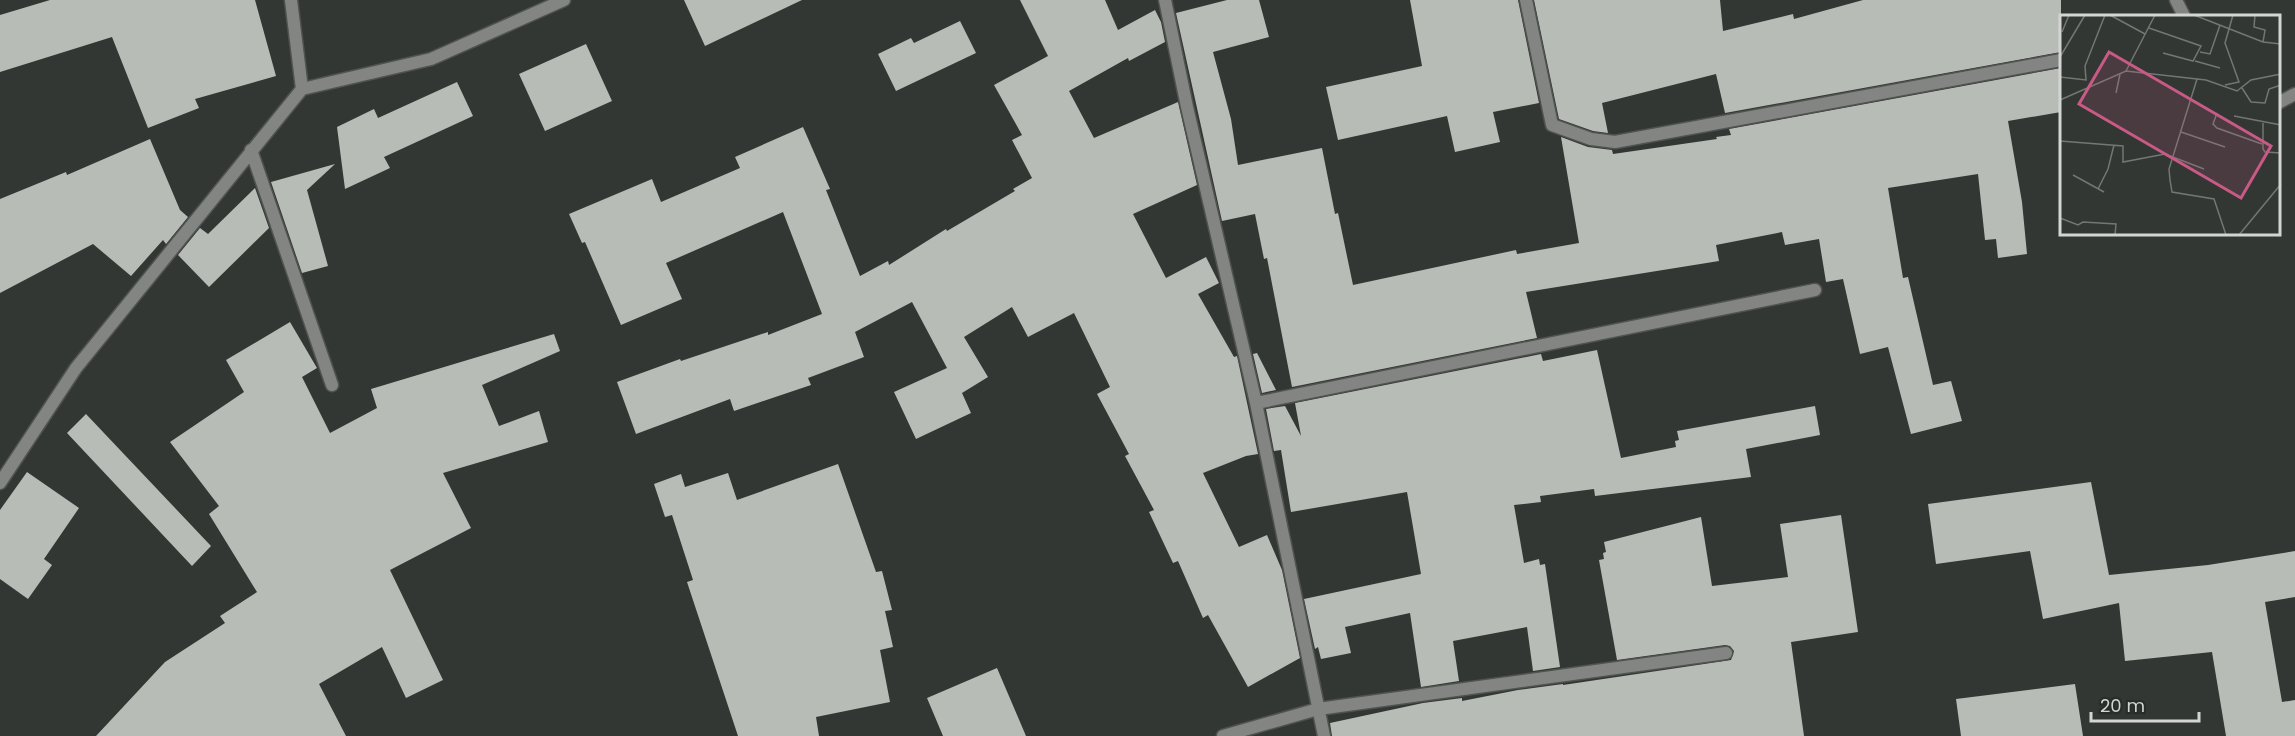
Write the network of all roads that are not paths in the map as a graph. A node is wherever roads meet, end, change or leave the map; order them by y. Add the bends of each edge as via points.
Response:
1 (291, 0) edge
2 (564, 0) edge
3 (1166, 0) edge
4 (1526, 0) edge
5 (2176, 0) edge
6 (2184, 15) edge
7 (2060, 60) edge
8 (302, 89) junction
9 (2295, 94) edge
10 (2280, 102) edge
11 (251, 150) junction
12 (1815, 290) dead end
13 (332, 385) dead end
14 (1256, 403) junction
15 (0, 483) edge
16 (1726, 653) dead end
17 (1318, 709) junction
18 (1222, 736) edge
19 (1324, 736) edge

1 - 8 street
2 - 8 street via 431,58
3 - 14 street
4 - 7 street via 1552,125 1591,139 1615,142
5 - 6 street
8 - 11 street
9 - 10 street
11 - 13 street
11 - 15 street via 76,368
12 - 14 street
14 - 17 street
16 - 17 street
17 - 18 street
17 - 19 street

